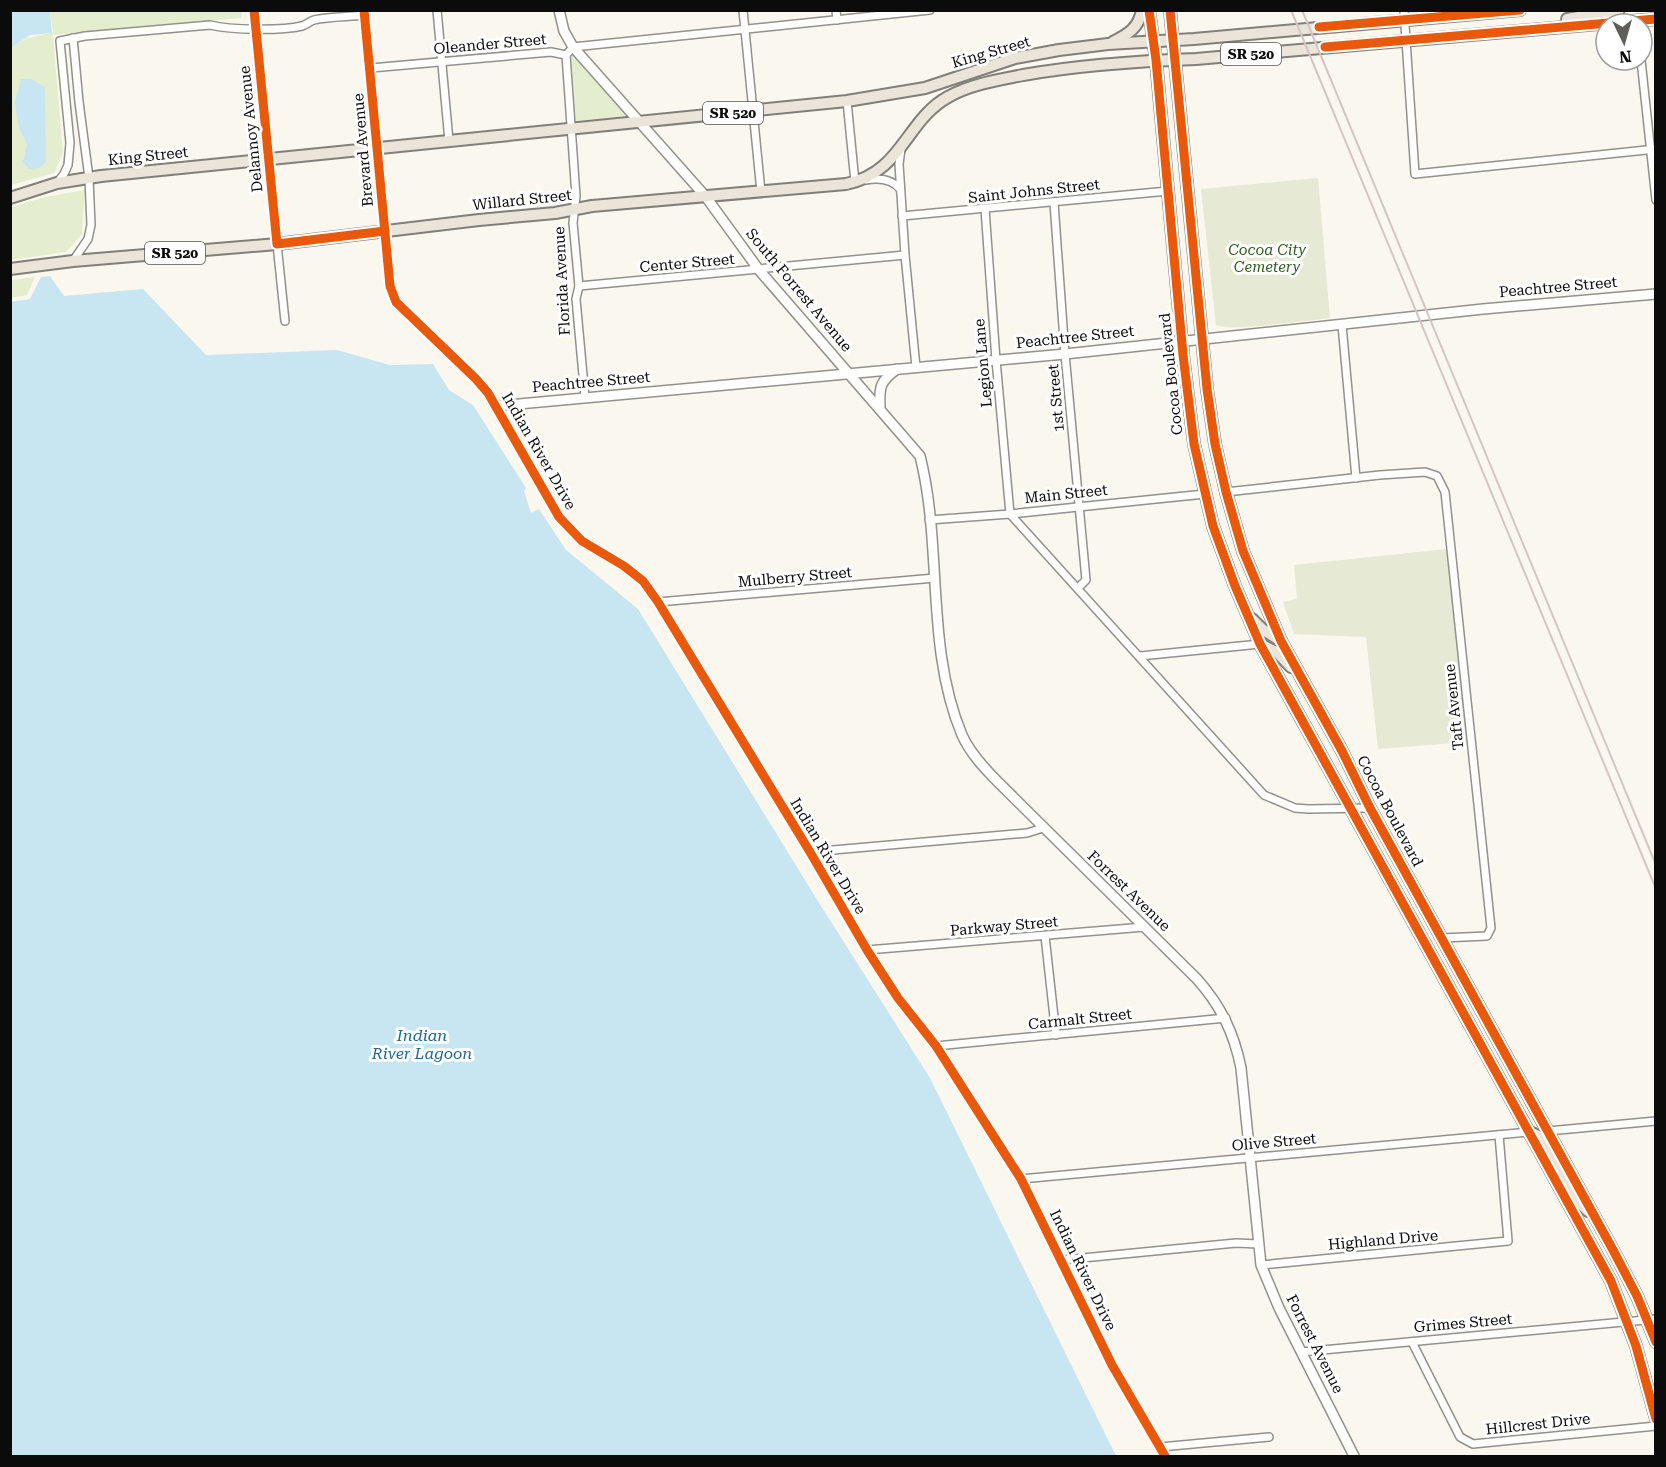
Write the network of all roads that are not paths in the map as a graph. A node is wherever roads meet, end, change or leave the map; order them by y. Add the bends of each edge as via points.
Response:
1 (254, 10) edge
2 (437, 10) edge
3 (559, 10) edge
4 (743, 10) edge
5 (836, 10) edge
6 (930, 10) edge
7 (1142, 10) edge
8 (1149, 10) edge
9 (1170, 10) edge
10 (1520, 10) edge
11 (1619, 10) edge
12 (365, 13) edge
13 (1404, 15) edge
14 (837, 20) junction
15 (1594, 24) edge
16 (745, 28) junction
17 (1532, 28) junction
18 (256, 29) junction
19 (74, 38) junction
20 (1174, 40) junction
21 (1406, 40) junction
22 (1154, 42) junction
23 (1108, 44) junction
24 (573, 47) junction
25 (566, 55) junction
26 (1156, 60) junction
27 (1176, 60) junction
28 (441, 62) junction
29 (370, 68) junction
30 (1643, 72) edge
31 (1000, 79) joint
32 (847, 102) junction
33 (753, 111) junction
34 (640, 123) junction
35 (571, 129) junction
36 (449, 141) junction
37 (377, 148) junction
38 (901, 149) junction
39 (1653, 149) edge
40 (269, 159) junction
41 (89, 178) junction
42 (855, 182) junction
43 (57, 183) junction
44 (901, 191) junction
45 (1168, 191) junction
46 (761, 192) junction
47 (706, 197) junction
48 (10, 198) edge
49 (1656, 200) edge
50 (1054, 203) junction
51 (575, 209) junction
52 (985, 209) junction
53 (902, 216) junction
54 (385, 231) junction
55 (277, 244) junction
56 (905, 255) junction
57 (73, 261) junction
58 (10, 269) edge
59 (759, 270) junction
60 (579, 286) junction
61 (1656, 294) edge
62 (409, 316) joint
63 (285, 321) dead end
64 (1342, 325) junction
65 (1202, 340) junction
66 (1182, 341) junction
67 (1065, 354) junction
68 (996, 360) junction
69 (916, 367) junction
70 (897, 369) junction
71 (850, 372) junction
72 (585, 397) junction
73 (496, 406) junction
74 (880, 407) junction
75 (1356, 478) junction
76 (1226, 492) junction
77 (1205, 494) junction
78 (1079, 506) junction
79 (1010, 514) junction
80 (929, 520) junction
81 (935, 578) junction
82 (1078, 588) junction
83 (658, 602) junction
84 (1246, 613) junction
85 (1281, 640) junction
86 (1260, 644) junction
87 (1140, 656) junction
88 (1300, 676) junction
89 (1351, 807) junction
90 (1370, 808) junction
91 (1043, 828) junction
92 (810, 852) junction
93 (1144, 927) junction
94 (1045, 936) junction
95 (1442, 938) junction
96 (867, 950) junction
97 (1226, 1018) junction
98 (1472, 1027) junction
99 (1056, 1035) junction
100 (936, 1046) junction
101 (1656, 1121) edge
102 (1548, 1131) junction
103 (1529, 1132) junction
104 (1499, 1135) junction
105 (1250, 1158) junction
106 (1021, 1179) junction
107 (1595, 1217) junction
108 (1258, 1244) junction
109 (1062, 1260) junction
110 (1261, 1265) junction
111 (1651, 1320) edge
112 (1628, 1321) junction
113 (1412, 1342) junction
114 (1656, 1342) edge
115 (1301, 1352) junction
116 (1656, 1419) edge
117 (1656, 1426) edge
118 (1269, 1437) dead end
119 (1160, 1447) junction
120 (1165, 1456) edge
121 (1354, 1456) edge

1 - 18 street, Delannoy Avenue
2 - 28 street
3 - 24 street
4 - 16 street
5 - 14 street
6 - 14 street
7 - 23 main road via 1136,27
8 - 22 main road, Cocoa Boulevard
9 - 20 main road, Cocoa Boulevard
10 - 13 main road, King Street / SR 520
11 - 17 main road
12 - 18 street via 313,20 303,26
12 - 29 street, Brevard Avenue
13 - 20 main road, King Street / SR 520
13 - 21 street
14 - 16 street
15 - 17 main road, King Street / SR 520
16 - 24 street
16 - 33 street
17 - 21 main road, King Street / SR 520
18 - 19 street via 210,25
18 - 40 street, Delannoy Avenue
19 - 41 street
19 - 43 street via 60,41 70,144 67,167
20 - 22 main road, King Street / SR 520
20 - 27 main road, Cocoa Boulevard
21 - 27 main road, King Street / SR 520
21 - 39 street via 1415,174
22 - 23 main road, King Street / SR 520
22 - 26 main road, Cocoa Boulevard
23 - 32 main road, King Street / SR 520 via 1015,58 925,88
24 - 25 street, Oleander Street
24 - 34 street, South Forrest Avenue
25 - 28 street, Oleander Street via 551,52
25 - 35 street, Florida Avenue
26 - 27 main road, King Street / SR 520
26 - 31 main road, King Street / SR 520
26 - 45 main road, Cocoa Boulevard
27 - 65 main road, Cocoa Boulevard
28 - 29 street, Oleander Street
28 - 36 street
29 - 37 street, Brevard Avenue
30 - 39 street
31 - 38 main road, Willard Street / SR 520 via 948,97 931,111
32 - 33 main road, King Street / SR 520
32 - 42 street
33 - 34 main road, King Street / SR 520
33 - 46 street
34 - 35 main road, King Street / SR 520
34 - 47 street, South Forrest Avenue
35 - 36 main road, King Street / SR 520
35 - 51 street, Florida Avenue
36 - 37 main road, SR 520
37 - 40 main road, King Street / SR 520
37 - 54 street, Brevard Avenue
38 - 42 main road, Willard Street / SR 520 via 887,164
38 - 44 street
39 - 49 street
40 - 41 main road, King Street / SR 520
40 - 55 street, Delannoy Avenue
41 - 43 main road, King Street / SR 520
41 - 57 street via 91,225 88,239
42 - 44 street via 883,179 893,182
42 - 46 main road, Willard Street / SR 520
43 - 48 main road, King Street / SR 520
44 - 53 street
45 - 50 street, Saint Johns Street
45 - 66 main road, Cocoa Boulevard
46 - 47 main road, Willard Street / SR 520
47 - 51 main road, Willard Street / SR 520
47 - 59 street, South Forrest Avenue
50 - 52 street, Saint Johns Street
50 - 67 street, 1st Street
51 - 54 main road, Willard Street / SR 520
51 - 60 street, Florida Avenue
52 - 53 street, Saint Johns Street
52 - 68 street, Legion Lane
53 - 56 street
54 - 55 main road, Willard Street / SR 520
54 - 62 street, Brevard Avenue via 392,295
55 - 57 main road, Willard Street / SR 520
55 - 63 street, Delannoy Avenue
56 - 59 street, Center Street
56 - 69 street
57 - 58 main road, Willard Street / SR 520
59 - 60 street, Center Street
59 - 71 street, South Forrest Avenue
60 - 72 street, Florida Avenue via 576,299
61 - 64 street, Peachtree Street
62 - 73 street, Indian River Drive via 476,379
64 - 65 street, Peachtree Street
64 - 75 street
65 - 66 street, Peachtree Street
65 - 76 main road, Cocoa Boulevard via 1210,416
66 - 67 street, Peachtree Street
66 - 77 main road, Cocoa Boulevard via 1191,427
67 - 68 street, Peachtree Street
67 - 78 street, 1st Street
68 - 69 street, Peachtree Street
68 - 79 street, Legion Lane
69 - 70 street, Peachtree Street
70 - 71 street, Peachtree Street
70 - 74 street via 885,378 879,391
71 - 72 street, Peachtree Street
71 - 74 street, Forrest Avenue
72 - 73 street, Peachtree Street
73 - 83 street, Indian River Drive via 559,517 582,541 643,581
74 - 80 street, Forrest Avenue via 920,456
75 - 76 street
75 - 95 street, Taft Avenue via 1425,472 1437,476 1445,492 1491,928 1487,936
76 - 85 main road, Cocoa Boulevard via 1243,551
77 - 78 street, Main Street
77 - 84 main road, Cocoa Boulevard
78 - 79 street, Main Street
78 - 82 street, 1st Street via 1086,580
79 - 80 street, Main Street
79 - 82 street
80 - 81 street, Forrest Avenue
81 - 83 street, Mulberry Street
81 - 91 street, Forrest Avenue via 944,676 963,737 980,763
82 - 87 street
83 - 92 street, Indian River Drive
84 - 85 main road
84 - 86 main road, Cocoa Boulevard
85 - 88 main road, Cocoa Boulevard
86 - 87 street
86 - 88 main road via 1278,653
86 - 89 main road, Cocoa Boulevard
87 - 89 street via 1264,795 1295,808
88 - 90 main road, Cocoa Boulevard
89 - 90 street
89 - 98 main road, Cocoa Boulevard
90 - 95 main road, Cocoa Boulevard
91 - 92 street via 1027,833
91 - 93 street, Forrest Avenue
92 - 96 street, Indian River Drive
93 - 94 street, Parkway Street
93 - 97 street, Forrest Avenue via 1197,979
94 - 96 street, Parkway Street
94 - 99 street
95 - 102 main road, Cocoa Boulevard
96 - 100 street, Indian River Drive
97 - 99 street, Carmalt Street
97 - 105 street, Forrest Avenue via 1241,1068
98 - 102 main road via 1491,1050 1531,1122
98 - 103 main road, Cocoa Boulevard
99 - 100 street, Carmalt Street
100 - 106 street, Indian River Drive
101 - 102 street
102 - 107 main road, Cocoa Boulevard
103 - 104 street, Olive Street
103 - 107 main road via 1545,1143 1579,1202
103 - 112 main road, Cocoa Boulevard via 1605,1270
104 - 105 street, Olive Street
104 - 110 street, Highland Drive via 1508,1241
105 - 106 street, Olive Street
105 - 108 street, Forrest Avenue
106 - 109 street, Indian River Drive
107 - 111 main road, Cocoa Boulevard
108 - 109 street
108 - 110 street, Forrest Avenue
109 - 119 street, Indian River Drive via 1112,1365
110 - 115 street, Forrest Avenue
111 - 112 street, Grimes Street
111 - 114 main road, Cocoa Boulevard
112 - 113 street, Grimes Street
112 - 116 main road, Cocoa Boulevard
113 - 115 street, Grimes Street
113 - 117 street, Hillcrest Drive via 1460,1437 1473,1444
115 - 121 street, Forrest Avenue
118 - 119 street
119 - 120 street, Indian River Drive

